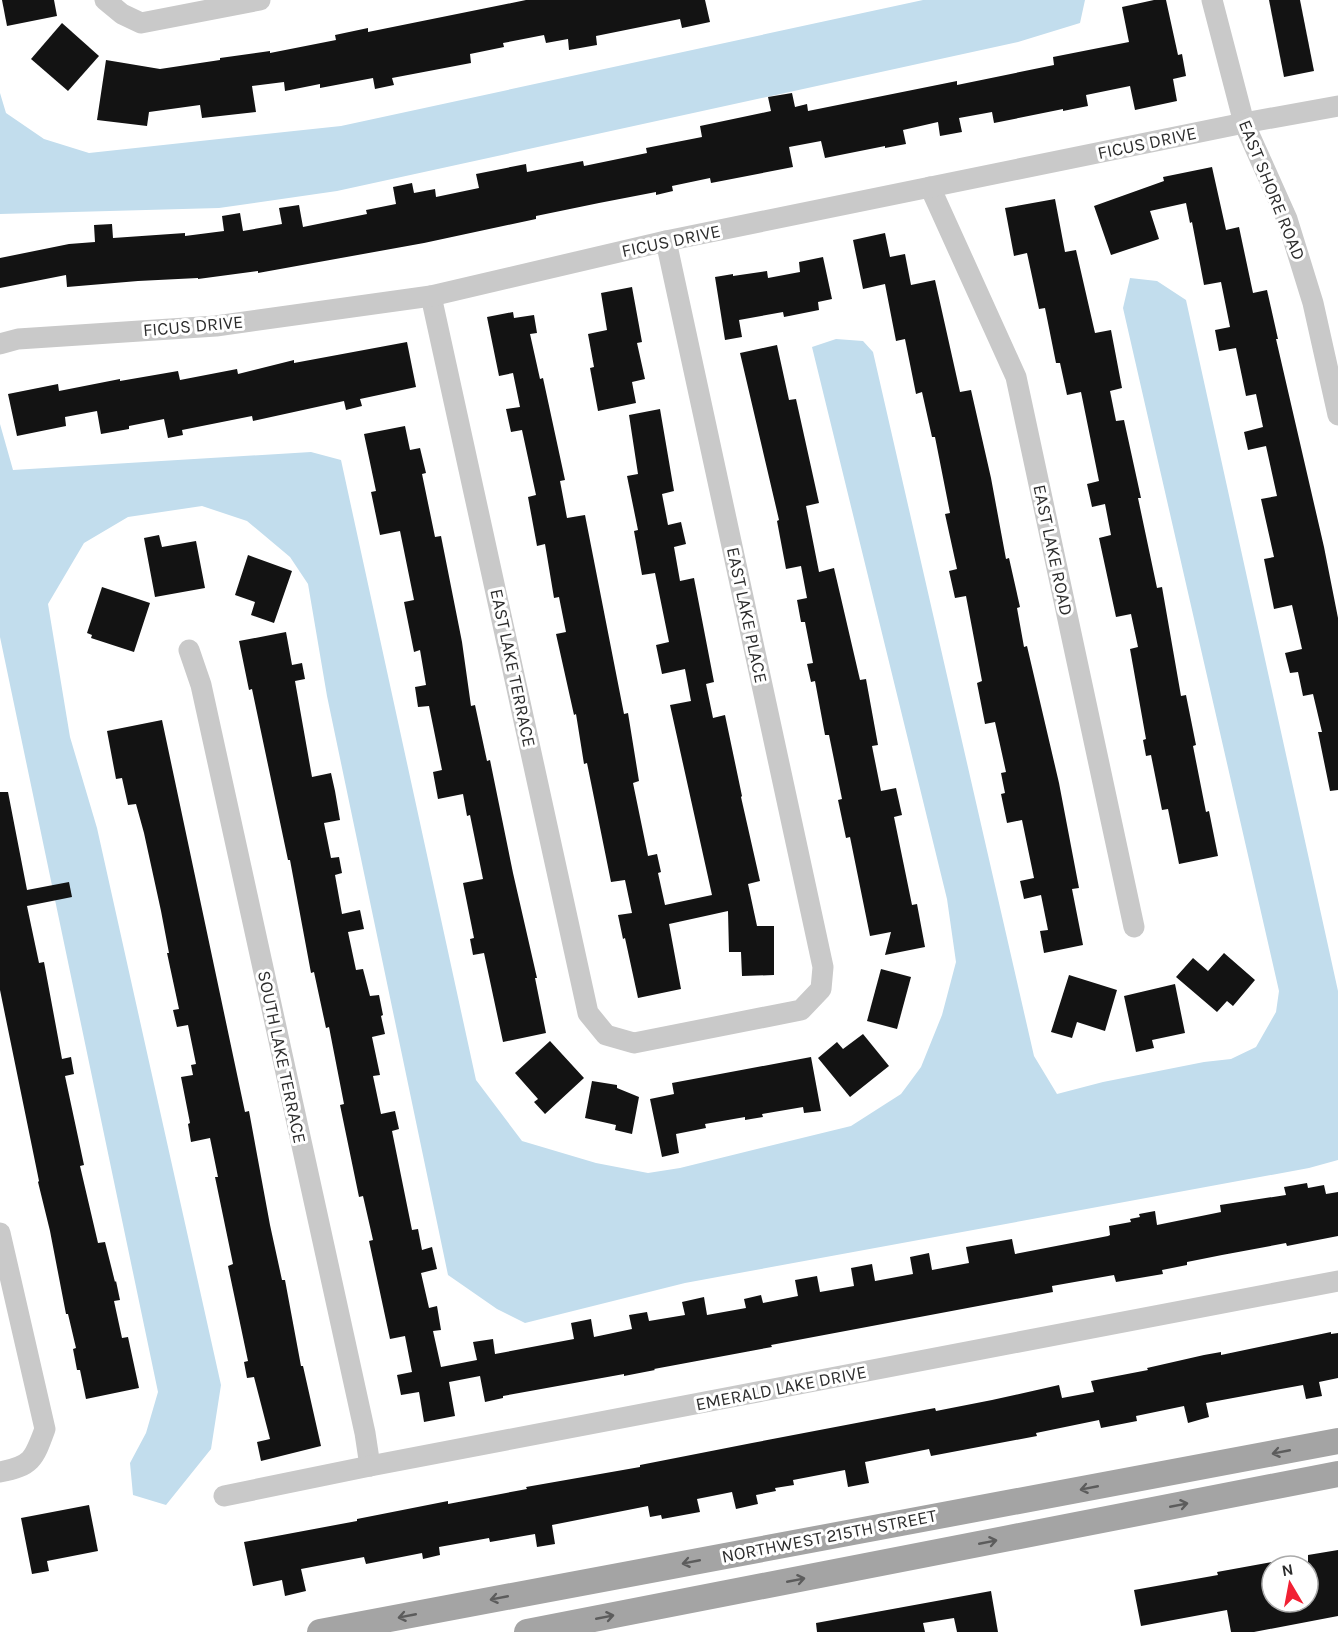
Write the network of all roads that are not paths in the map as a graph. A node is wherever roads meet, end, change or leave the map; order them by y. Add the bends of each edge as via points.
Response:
1 (105, 0) edge
2 (260, 0) edge
3 (1212, 0) edge
4 (1338, 106) edge
5 (1244, 123) junction
6 (930, 187) junction
7 (666, 241) junction
8 (431, 296) junction
9 (0, 344) edge
10 (1338, 415) edge
11 (189, 650) dead end
12 (1134, 927) dead end
13 (606, 1035) joint
14 (0, 1234) edge
15 (1338, 1281) edge
16 (1338, 1441) edge
17 (370, 1466) junction
18 (0, 1472) edge
19 (1338, 1474) edge
20 (224, 1497) dead end
21 (320, 1632) edge
22 (527, 1632) edge

1 - 2 street via 122,14 141,22
3 - 5 street, EAST SHORE ROAD
4 - 5 street, FICUS DRIVE
5 - 6 street, FICUS DRIVE
5 - 10 street, EAST SHORE ROAD via 1287,219 1313,303
6 - 7 street, FICUS DRIVE
6 - 12 street, EAST LAKE ROAD via 1016,377
7 - 8 street, FICUS DRIVE
7 - 13 street, EAST LAKE PLACE via 823,967 821,989 801,1010 634,1043
8 - 9 street, FICUS DRIVE via 216,326 18,339
8 - 13 street, EAST LAKE TERRACE via 588,1014
11 - 17 street, SOUTH LAKE TERRACE via 201,685
14 - 18 street via 45,1429 36,1453 21,1468
15 - 17 street, EMERALD LAKE DRIVE
16 -> 21 main road, NORTHWEST 215TH STREET
17 - 20 street, EMERALD LAKE DRIVE
22 -> 19 main road, NORTHWEST 215TH STREET

